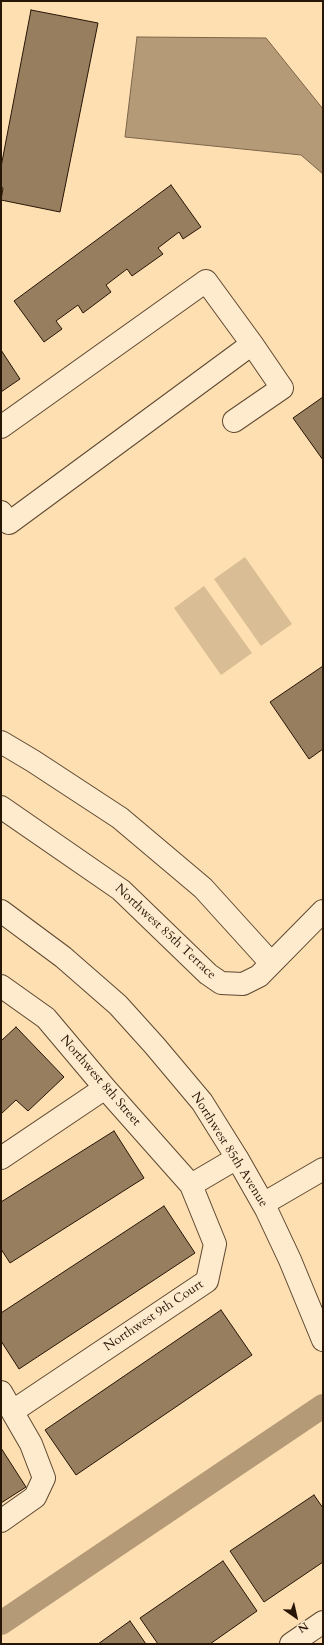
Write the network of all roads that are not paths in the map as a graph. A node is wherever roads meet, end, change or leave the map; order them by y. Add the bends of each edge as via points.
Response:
1 (252, 344) junction
2 (234, 421) dead end
3 (1, 427) edge
4 (1, 512) edge
5 (1, 742) edge
6 (1, 807) edge
7 (1, 911) edge
8 (323, 912) edge
9 (271, 963) junction
10 (1, 986) edge
11 (105, 1088) junction
12 (1, 1158) edge
13 (237, 1158) junction
14 (323, 1169) edge
15 (191, 1184) junction
16 (263, 1204) junction
17 (320, 1332) edge
18 (1, 1392) edge
19 (13, 1410) junction
20 (1, 1521) edge
21 (323, 1622) edge
22 (291, 1644) edge

1 - 2 street via 282,388
1 - 3 street via 206,281
1 - 4 street via 9,523
5 - 9 street via 120,818 204,888
6 - 9 street, Northwest 85th Terrace via 122,890 208,974 221,983 243,984 259,976
7 - 13 street, Northwest 85th Avenue via 64,957 118,1005 202,1102
8 - 9 street, Northwest 85th Terrace
10 - 11 street, Northwest 8th Street via 46,1018
11 - 12 street
11 - 15 street, Northwest 8th Street
13 - 15 street
13 - 16 street, Northwest 85th Avenue
14 - 16 street
15 - 19 street, Northwest 9th Court via 215,1244 207,1281
16 - 17 street, Northwest 85th Avenue
18 - 19 street
19 - 20 street via 31,1444 44,1478 35,1497
21 - 22 street

